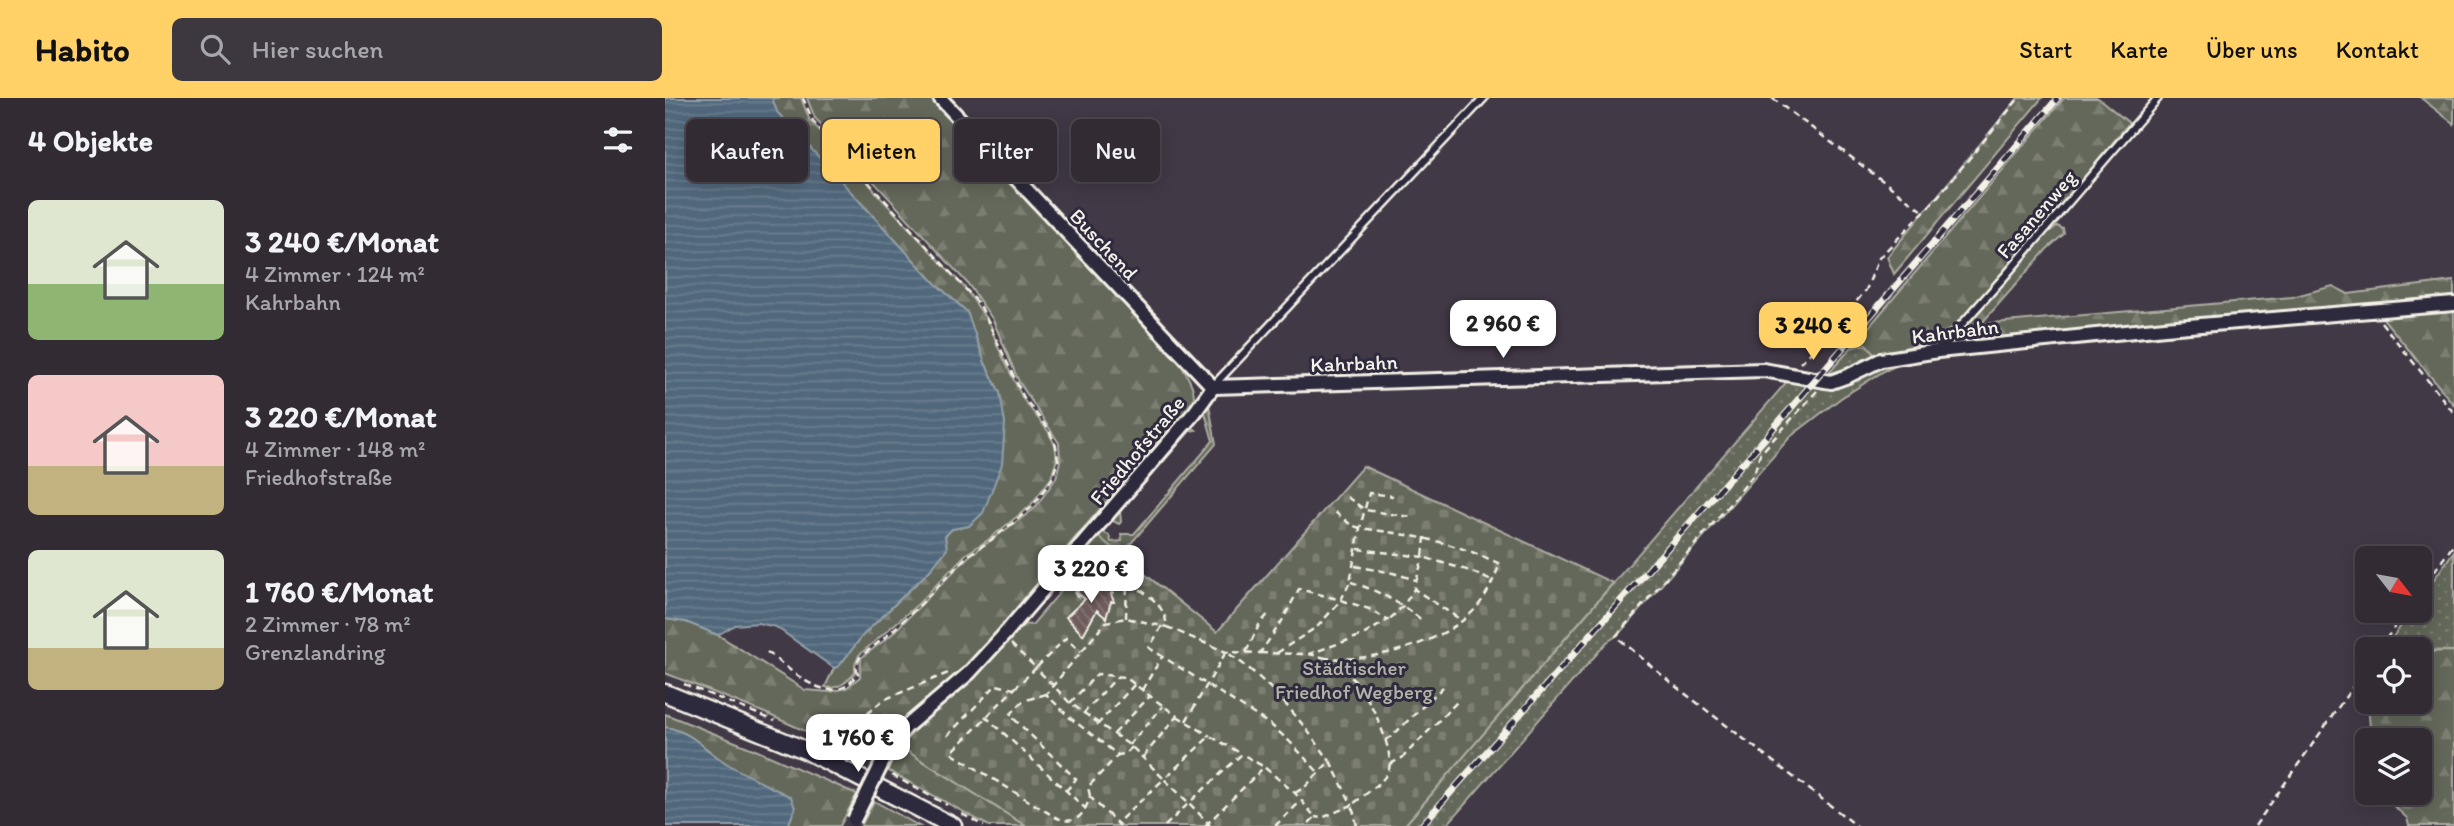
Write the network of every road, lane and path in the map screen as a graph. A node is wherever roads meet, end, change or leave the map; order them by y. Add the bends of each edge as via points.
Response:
1 (803, 98) edge
2 (940, 98) edge
3 (1484, 98) edge
4 (1772, 98) edge
5 (2019, 98) edge
6 (2158, 98) edge
7 (1923, 211) junction
8 (2454, 304) edge
9 (2372, 311) junction
10 (1938, 351) junction
11 (1791, 374) junction
12 (1821, 381) junction
13 (1213, 387) junction
14 (2454, 413) edge
15 (1392, 496) dead end
16 (1347, 497) dead end
17 (1365, 510) junction
18 (1335, 512) dead end
19 (1411, 517) dead end
20 (1360, 528) junction
21 (1425, 537) junction
22 (1084, 541) junction
23 (2454, 544) edge
24 (1358, 548) junction
25 (1423, 557) junction
26 (1355, 566) junction
27 (2433, 573) edge
28 (1055, 575) junction
29 (1127, 580) junction
30 (1417, 581) junction
31 (1492, 581) junction
32 (1350, 582) junction
33 (1414, 589) junction
34 (1081, 599) dead end
35 (1341, 600) junction
36 (1404, 605) junction
37 (1270, 612) dead end
38 (1126, 618) junction
39 (1388, 620) junction
40 (1461, 620) junction
41 (1424, 622) dead end
42 (1162, 626) junction
43 (1167, 627) junction
44 (1003, 636) junction
45 (767, 652) dead end
46 (1081, 652) junction
47 (1226, 652) junction
48 (1246, 652) junction
49 (1260, 653) junction
50 (1277, 653) junction
51 (1309, 654) junction
52 (1163, 657) junction
53 (1326, 657) junction
54 (1036, 668) junction
55 (968, 673) junction
56 (1118, 676) junction
57 (1135, 684) junction
58 (2355, 684) edge
59 (1053, 685) junction
60 (1207, 685) junction
61 (1444, 686) dead end
62 (1014, 690) junction
63 (1142, 690) junction
64 (665, 693) edge
65 (1046, 694) junction
66 (1150, 696) junction
67 (1458, 701) dead end
68 (1070, 704) junction
69 (1163, 706) junction
70 (1083, 714) junction
71 (985, 716) junction
72 (1177, 716) junction
73 (1186, 721) junction
74 (1097, 724) junction
75 (1113, 735) junction
76 (947, 736) dead end
77 (1210, 736) junction
78 (1385, 740) junction
79 (1131, 746) junction
80 (835, 749) dead end
81 (1242, 754) junction
82 (1118, 755) junction
83 (1143, 757) junction
84 (1330, 761) junction
85 (1390, 764) junction
86 (1264, 767) junction
87 (1319, 773) junction
88 (1164, 779) junction
89 (1066, 791) junction
90 (1295, 793) junction
91 (1090, 797) junction
92 (1301, 801) junction
93 (1189, 803) junction
94 (1352, 804) junction
95 (1086, 809) junction
96 (1315, 817) junction
97 (853, 823) edge
98 (1119, 825) edge
99 (1208, 825) edge
100 (953, 826) edge
101 (1165, 826) edge
102 (1275, 826) edge
103 (1306, 826) edge
104 (1357, 826) edge
105 (1857, 826) edge
106 (2255, 826) edge

1 - 45 path via 813,121 980,305 1024,398 1049,430 1058,460 1052,479 1032,507 967,556 860,657 857,674 846,686 828,690 814,686
2 - 13 street, Buschend
3 - 13 lane
4 - 7 path
5 - 7 path
6 - 10 lane, Fasanenweg
7 - 11 path via 1879,258 1866,289
8 - 9 street, Kahrbahn
9 - 10 street, Kahrbahn
9 - 14 path
10 - 12 street, Kahrbahn via 1881,360 1831,382
11 - 12 street, Kahrbahn
11 - 13 street, Kahrbahn via 1763,370 1619,373
12 - 105 path via 1814,396 1760,454 1754,474 1734,499 1616,636
13 - 22 street, Friedhofstraße
15 - 17 path via 1369,493
16 - 17 path
17 - 19 path
17 - 20 path
18 - 20 path
20 - 21 path
20 - 24 path
21 - 25 path
21 - 31 path via 1500,564
22 - 28 street, Friedhofstraße
22 - 29 path
23 - 27 path
24 - 25 path
24 - 26 path
25 - 30 path
25 - 31 path
26 - 30 path
26 - 32 path
28 - 34 path
28 - 44 street, Friedhofstraße
29 - 38 path
29 - 43 path via 1154,599
30 - 33 path
31 - 40 path via 1483,600
32 - 35 path
32 - 36 path
33 - 36 path
33 - 40 path
35 - 39 path
35 - 49 path via 1299,589
35 - 50 path via 1318,626
36 - 39 path
36 - 41 path
37 - 48 path
38 - 42 path
38 - 46 path via 1106,622
39 - 51 path via 1363,635
40 - 53 path via 1400,650 1346,660
42 - 43 path
42 - 52 path via 1149,648
43 - 47 path
44 - 54 path
44 - 55 street, Friedhofstraße
46 - 54 path via 1066,639
46 - 59 path
47 - 48 path
47 - 60 path
47 - 84 path via 1273,691
48 - 49 path
49 - 50 path
50 - 51 path
51 - 53 path
52 - 60 path
52 - 63 path
53 - 78 path via 1357,682
54 - 59 path
54 - 62 path
55 - 80 path via 941,674 883,700
55 - 97 street, Friedhofstraße, bridge via 892,743
56 - 57 path
56 - 68 path via 1097,674
56 - 70 path
57 - 63 path
57 - 74 path
58 - 106 path
59 - 65 path
59 - 68 path
60 - 73 path
60 - 87 path via 1271,725
61 - 78 path
62 - 71 path
62 - 76 path via 996,685
63 - 66 path
64 - 100 main road via 805,750
65 - 82 path
65 - 89 path via 1023,701 1010,715 1076,779
66 - 69 path
66 - 75 path
67 - 85 path via 1402,758
68 - 70 path
69 - 72 path
69 - 79 path
70 - 74 path
71 - 89 path
71 - 95 path via 951,753 1068,823
72 - 73 path
72 - 83 path
73 - 77 path
74 - 75 path
75 - 79 path
77 - 81 path
77 - 88 path
78 - 85 path
79 - 82 path
79 - 83 path
81 - 86 path
81 - 93 path
82 - 91 path via 1089,787
83 - 88 path
84 - 87 path
84 - 94 path
85 - 94 path via 1387,774
86 - 90 path
86 - 99 path
87 - 90 path
88 - 93 path
88 - 98 path
89 - 95 path
90 - 92 path
91 - 95 path
91 - 98 path
92 - 96 path
92 - 102 path
93 - 99 path
93 - 101 path
94 - 96 path
94 - 104 path
96 - 103 path

